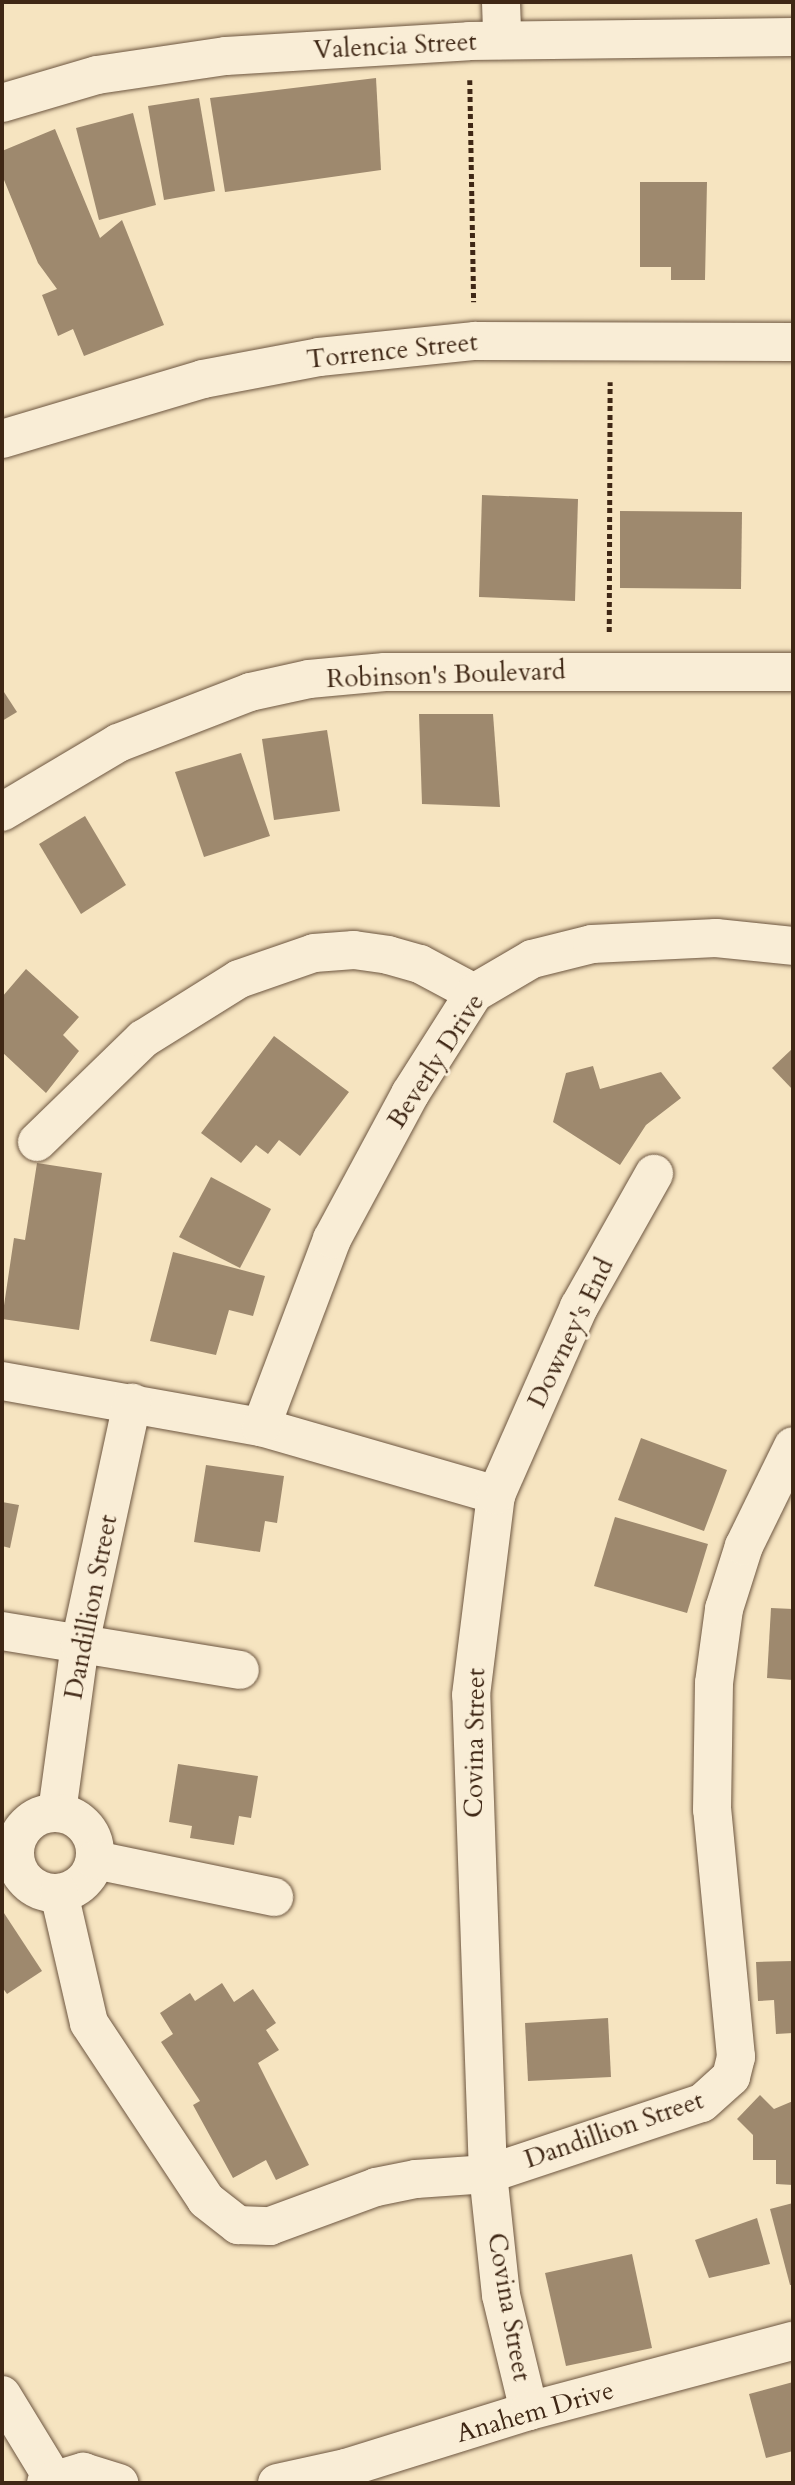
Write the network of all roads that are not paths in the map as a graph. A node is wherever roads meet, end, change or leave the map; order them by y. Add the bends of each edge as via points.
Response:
1 (501, 2) edge
2 (793, 37) edge
3 (486, 40) junction
4 (2, 103) edge
5 (793, 342) edge
6 (2, 439) edge
7 (793, 672) edge
8 (2, 812) edge
9 (793, 946) edge
10 (474, 993) junction
11 (37, 1142) dead end
12 (654, 1174) dead end
13 (2, 1381) edge
14 (132, 1403) junction
15 (261, 1427) junction
16 (793, 1446) edge
17 (496, 1495) junction
18 (2, 1631) edge
19 (80, 1644) junction
20 (240, 1670) dead end
21 (57, 1812) junction
22 (8, 1846) edge
23 (95, 1860) junction
24 (60, 1893) junction
25 (274, 1897) dead end
26 (488, 2174) junction
27 (793, 2341) edge
28 (2, 2395) edge
29 (529, 2411) junction
30 (50, 2481) edge
31 (119, 2483) edge
32 (276, 2483) edge

1 - 3 street
2 - 3 street, Valencia Street
3 - 4 street, Valencia Street via 183,61 97,75
5 - 6 street, Torrence Street via 475,341 319,357 203,379
7 - 8 street, Robinson's Boulevard via 385,672 309,679 250,692 118,743
9 - 10 street, Beverly Drive via 716,938 592,944 533,959
10 - 11 street via 420,964 388,955 354,950 314,953 239,979 143,1039
10 - 15 street, Beverly Drive via 410,1094 332,1239
12 - 17 street, Downey's End via 579,1307
13 - 14 street
14 - 15 street
14 - 19 street, Dandillion Street
15 - 17 street
16 - 26 street, Dandillion Street via 744,1546 724,1609 714,1683 712,1810 734,2029 731,2077 702,2103
17 - 26 street, Covina Street via 471,1695
18 - 19 street
19 - 20 street
19 - 21 street, Dandillion Street
21 - 22 street via 30,1821
21 - 23 street via 74,1817 87,1828
22 - 24 street via 26,1881 41,1891
23 - 24 street via 83,1882
23 - 25 street
24 - 26 street, Dandillion Street via 89,2023 220,2216 238,2225 270,2226 376,2187
26 - 29 street, Covina Street via 501,2295
27 - 29 street, Anahem Drive
28 - 30 street
29 - 32 street, Anahem Drive via 346,2468
30 - 31 street via 83,2472

